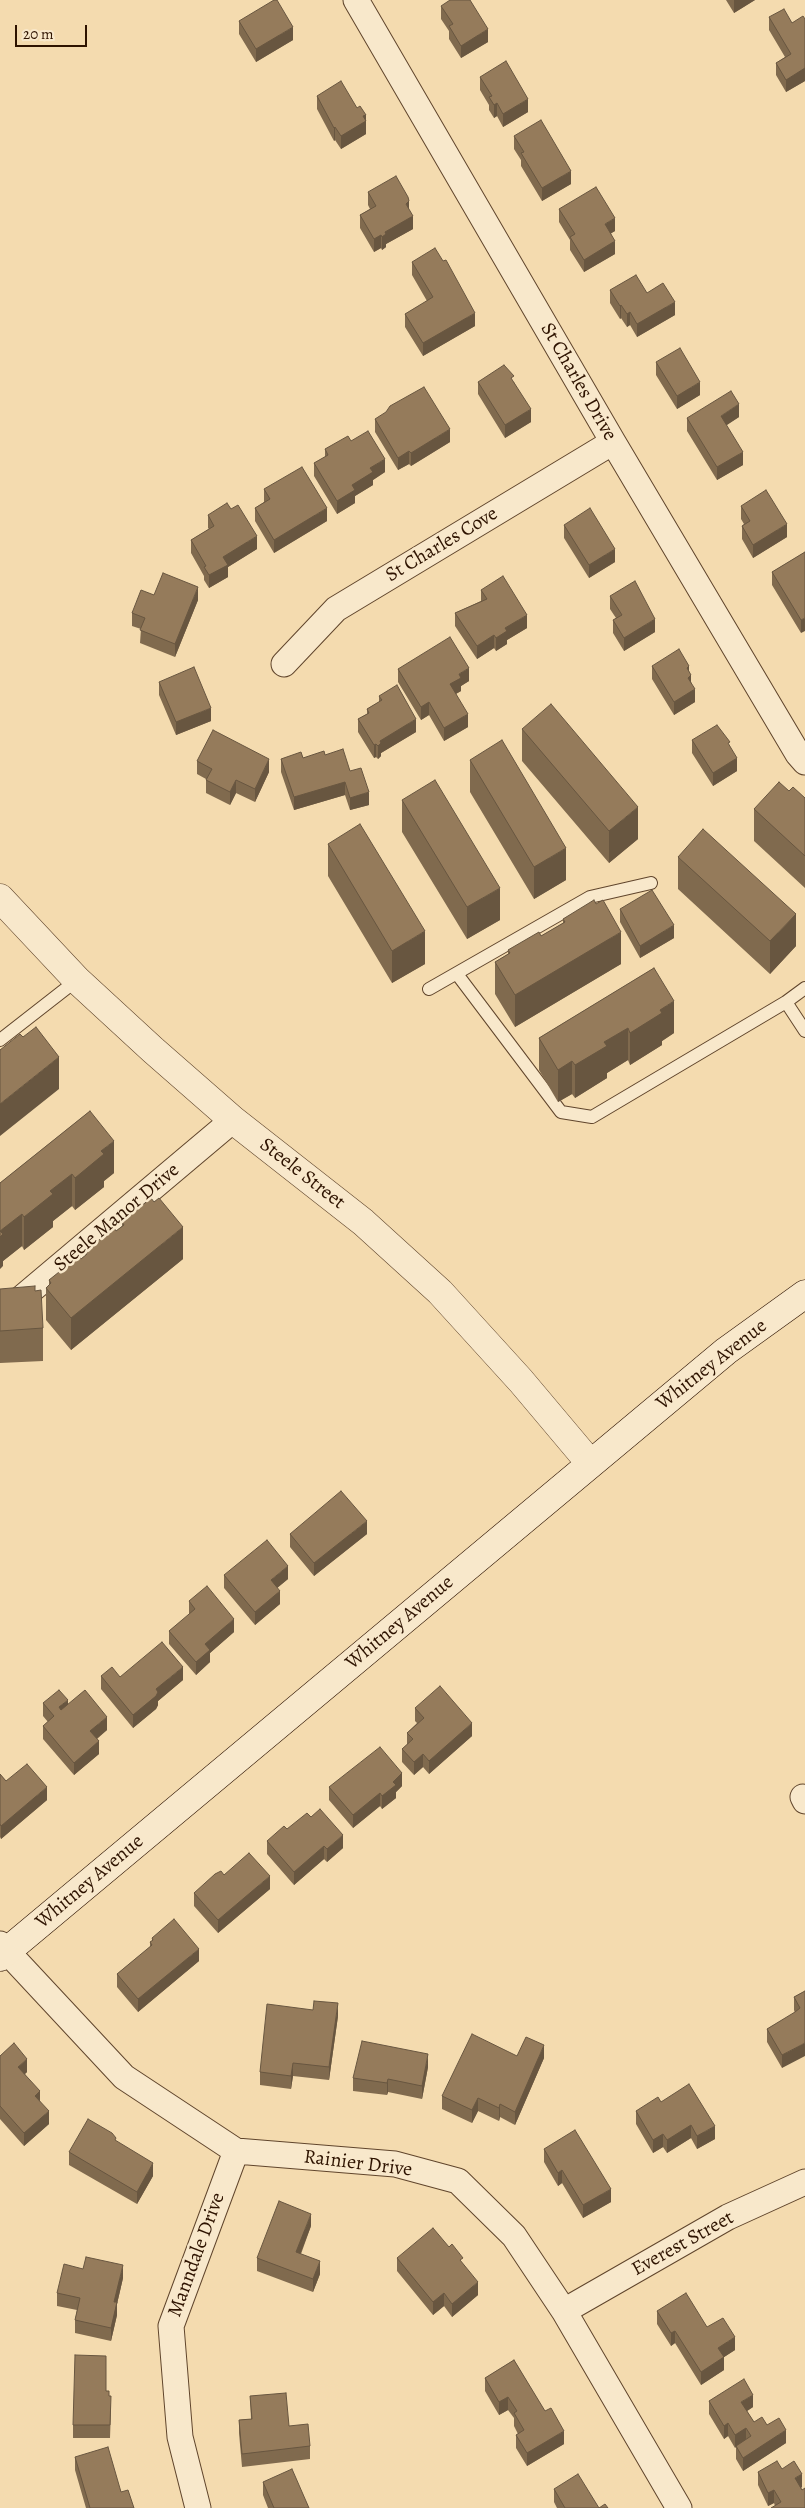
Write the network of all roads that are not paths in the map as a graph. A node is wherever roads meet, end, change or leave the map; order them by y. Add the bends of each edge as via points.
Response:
1 (356, 0) edge
2 (613, 442) junction
3 (284, 664) dead end
4 (805, 762) edge
5 (651, 883) dead end
6 (0, 898) edge
7 (457, 974) junction
8 (77, 980) junction
9 (805, 988) edge
10 (429, 989) dead end
11 (786, 1002) junction
12 (805, 1031) edge
13 (0, 1040) edge
14 (232, 1120) junction
15 (805, 1294) edge
16 (0, 1313) edge
17 (590, 1464) junction
18 (2, 1951) edge
19 (236, 2151) junction
20 (805, 2182) edge
21 (564, 2311) junction
22 (198, 2508) edge
23 (679, 2508) edge

1 - 2 street, St Charles Drive
2 - 3 street, St Charles Cove via 336,609
2 - 4 street, St Charles Drive
5 - 7 lane via 590,897
6 - 8 main road, Steele Street
7 - 10 lane
7 - 11 lane via 561,1112 592,1117
8 - 13 lane
8 - 14 main road, Steele Street
9 - 11 lane
11 - 12 lane
14 - 16 street, Steele Manor Drive via 4,1313
14 - 17 main road, Steele Street via 362,1222 440,1292 521,1381
15 - 17 main road, Whitney Avenue via 726,1351
17 - 18 main road, Whitney Avenue
18 - 19 street, Rainier Drive via 124,2077
19 - 21 street, Rainier Drive via 395,2164 458,2181 514,2236
19 - 22 street, Manndale Drive via 171,2326 180,2437
20 - 21 street, Everest Street via 728,2217
21 - 23 street, Rainier Drive

